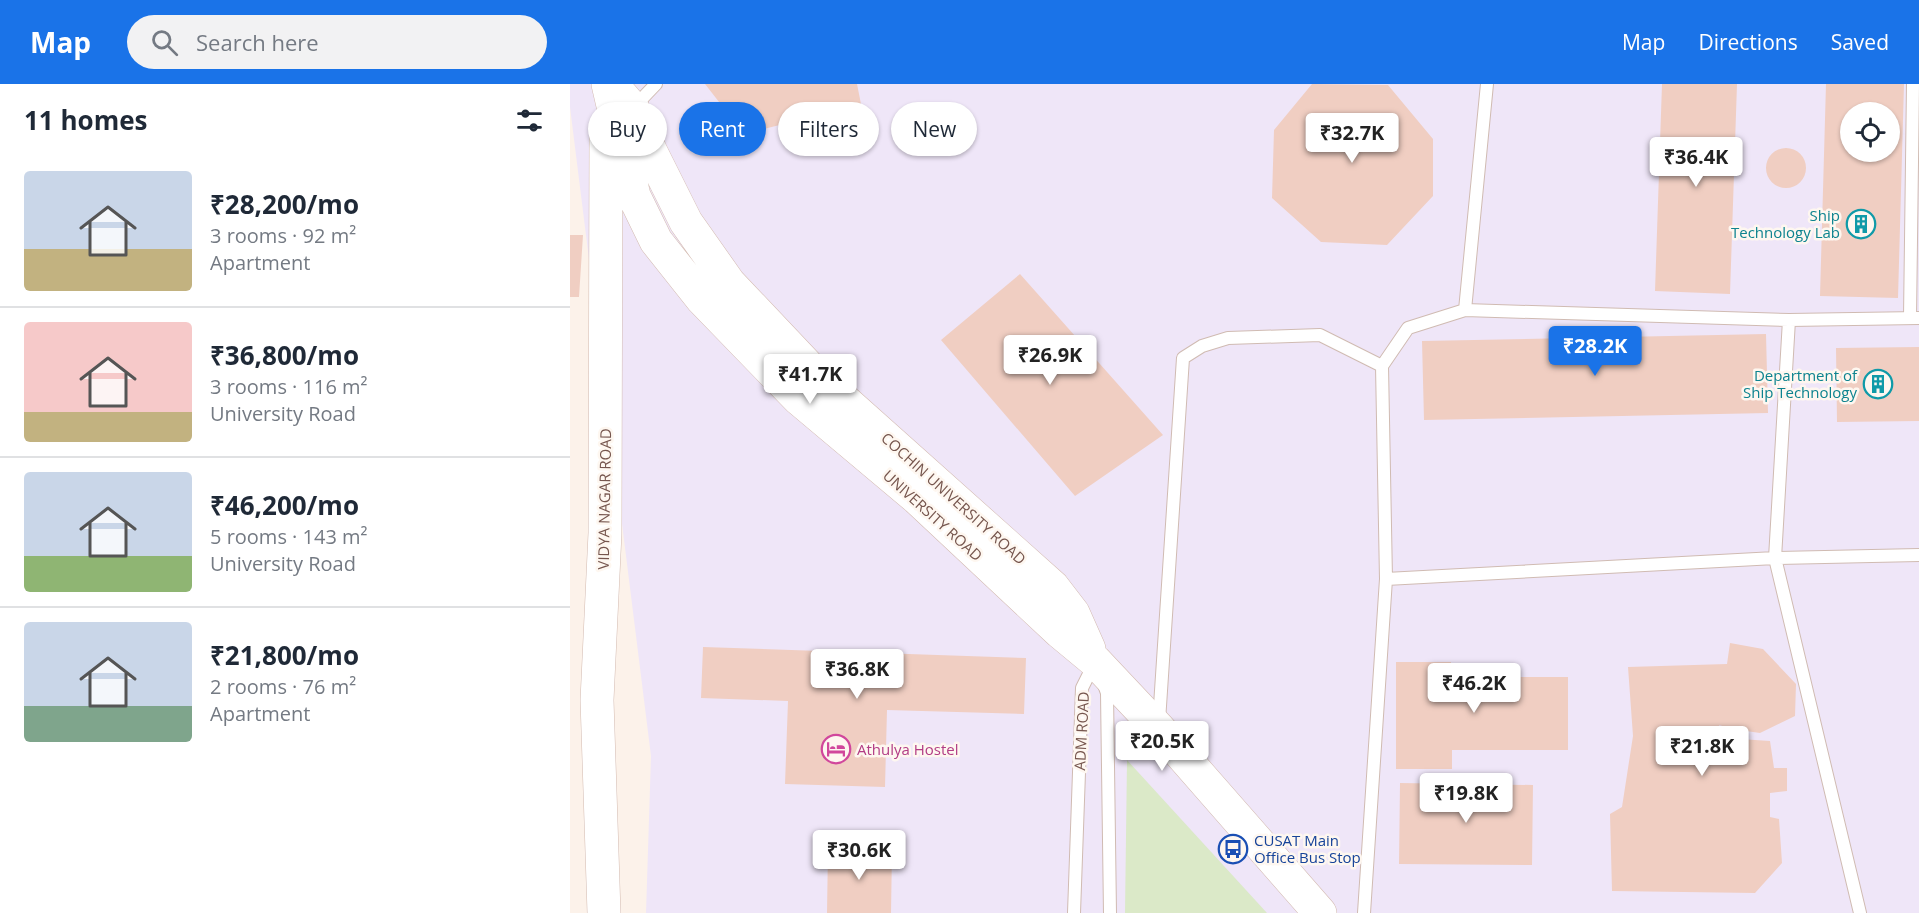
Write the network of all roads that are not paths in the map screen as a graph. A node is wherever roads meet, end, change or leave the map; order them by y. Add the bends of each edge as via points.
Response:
1 (607, 84) edge
2 (613, 84) edge
3 (656, 84) edge
4 (1487, 84) edge
5 (1913, 84) edge
6 (627, 102) edge
7 (639, 102) edge
8 (653, 156) edge
9 (1465, 310) junction
10 (1914, 318) edge
11 (1789, 320) junction
12 (1382, 366) junction
13 (1919, 555) edge
14 (1775, 558) junction
15 (1386, 579) junction
16 (1095, 661) junction
17 (1159, 729) junction
18 (604, 913) edge
19 (1074, 913) edge
20 (1110, 913) edge
21 (1320, 913) edge
22 (1364, 913) edge
23 (1860, 913) edge

1 - 16 street, UNIVERSITY ROAD via 634,195 656,241 702,299 798,398 917,498
1 - 18 street, VIDYA NAGAR ROAD via 605,533 597,700
2 - 6 street, COCHIN UNIVERSITY ROAD
3 - 7 lane
4 - 9 lane
5 - 10 lane
8 - 16 street, COCHIN UNIVERSITY ROAD via 686,222 729,283 819,378 1053,586 1073,613
9 - 11 lane
9 - 12 lane via 1408,328
10 - 11 lane
11 - 14 lane
12 - 15 lane
12 - 17 lane via 1320,335 1228,338 1202,346 1183,358
13 - 14 lane
14 - 15 lane
14 - 23 lane
15 - 22 lane
16 - 17 street, UNIVERSITY ROAD
16 - 19 lane, ADM ROAD via 1082,688
16 - 20 lane, ADM ROAD via 1107,693
17 - 21 street, UNIVERSITY ROAD

